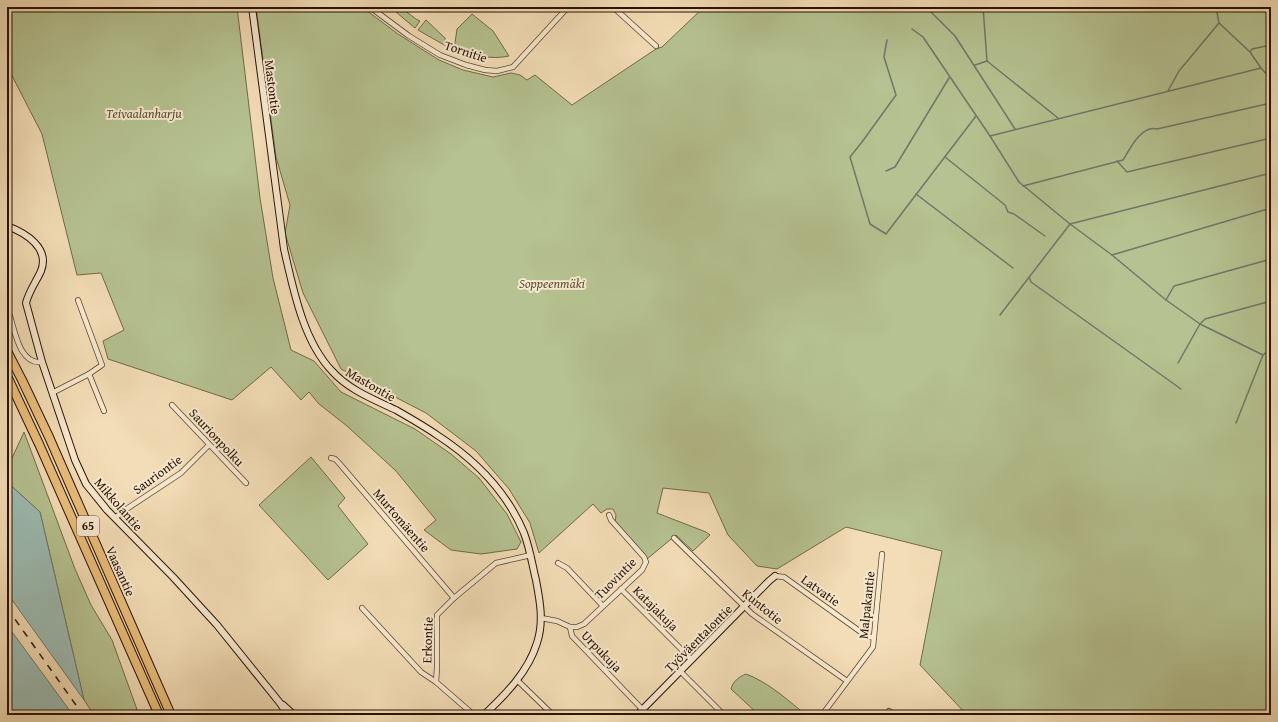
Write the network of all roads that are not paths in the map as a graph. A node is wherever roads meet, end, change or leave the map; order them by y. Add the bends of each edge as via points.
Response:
1 (252, 7) edge
2 (370, 7) edge
3 (568, 7) edge
4 (613, 7) edge
5 (656, 46) dead end
6 (7, 224) edge
7 (78, 300) dead end
8 (7, 310) edge
9 (7, 351) edge
10 (42, 362) junction
11 (89, 374) junction
12 (7, 376) edge
13 (52, 393) junction
14 (172, 405) dead end
15 (104, 411) dead end
16 (209, 445) junction
17 (331, 458) dead end
18 (246, 483) dead end
19 (609, 515) dead end
20 (115, 518) junction
21 (674, 538) dead end
22 (882, 554) dead end
23 (531, 555) junction
24 (558, 563) dead end
25 (775, 576) joint
26 (621, 589) junction
27 (454, 598) junction
28 (603, 606) junction
29 (744, 607) junction
30 (362, 608) dead end
31 (541, 618) junction
32 (570, 627) junction
33 (874, 638) junction
34 (692, 660) junction
35 (680, 671) junction
36 (518, 680) junction
37 (848, 681) junction
38 (436, 682) junction
39 (280, 703) junction
40 (642, 709) junction
41 (889, 710) dead end
42 (159, 715) edge
43 (171, 715) edge
44 (288, 715) edge
45 (294, 715) edge
46 (474, 715) edge
47 (484, 715) edge
48 (553, 715) edge
49 (637, 715) edge
50 (724, 715) edge
51 (822, 715) edge
52 (895, 715) edge

1 - 23 main road, Mastontie via 284,249 301,312 314,346 327,366 343,382 432,431 481,470 514,514
2 - 3 street, Tornitie via 440,55 466,65 497,71 512,67
4 - 5 street
6 - 10 main road, Mikkolantie via 33,240 42,255 41,269 26,303
7 - 11 street via 102,365
8 - 10 street via 23,353 31,361
9 - 43 highway, Vaasantie / 65 via 49,438
10 - 13 main road, Mikkolantie
11 - 13 street
11 - 15 street
12 - 42 highway, Vaasantie / 65 via 40,444
13 - 20 main road, Mikkolantie via 84,479 94,495
14 - 16 street, Saurionpolku
16 - 18 street, Saurionpolku
16 - 20 street, Sauriontie via 181,472
17 - 27 street, Murtomäentie via 339,463
19 - 26 street, Tuovintie via 646,562 642,570
20 - 39 main road, Mikkolantie via 217,625
21 - 29 street, Kuntotie
22 - 33 street, Malpakantie
23 - 27 street, Erkontie via 496,563
23 - 31 main road, Mastontie
24 - 28 street via 567,568
25 - 29 main road, Työväentalontie
25 - 33 street, Latvatie via 784,577
26 - 28 street, Tuovintie
26 - 34 street, Katajakuja
27 - 38 street, Erkontie via 436,618
28 - 32 street, Tuovintie via 584,624
29 - 34 main road, Työväentalontie
29 - 37 street, Kuntotie
30 - 38 street via 421,672
31 - 32 street, Urpukuja
31 - 36 main road, Mastontie via 536,648
32 - 40 street, Urpukuja via 572,636
33 - 37 street, Malpakantie via 873,647
34 - 35 main road, Työväentalontie
35 - 40 main road, Työväentalontie
35 - 50 street
36 - 47 main road, Mastontie
36 - 48 street
37 - 51 street, Malpakantie
38 - 46 street, Erkontie
39 - 44 main road, Mikkolantie
39 - 45 main road, Mikkolantie
40 - 49 main road, Työväentalontie
41 - 52 street

